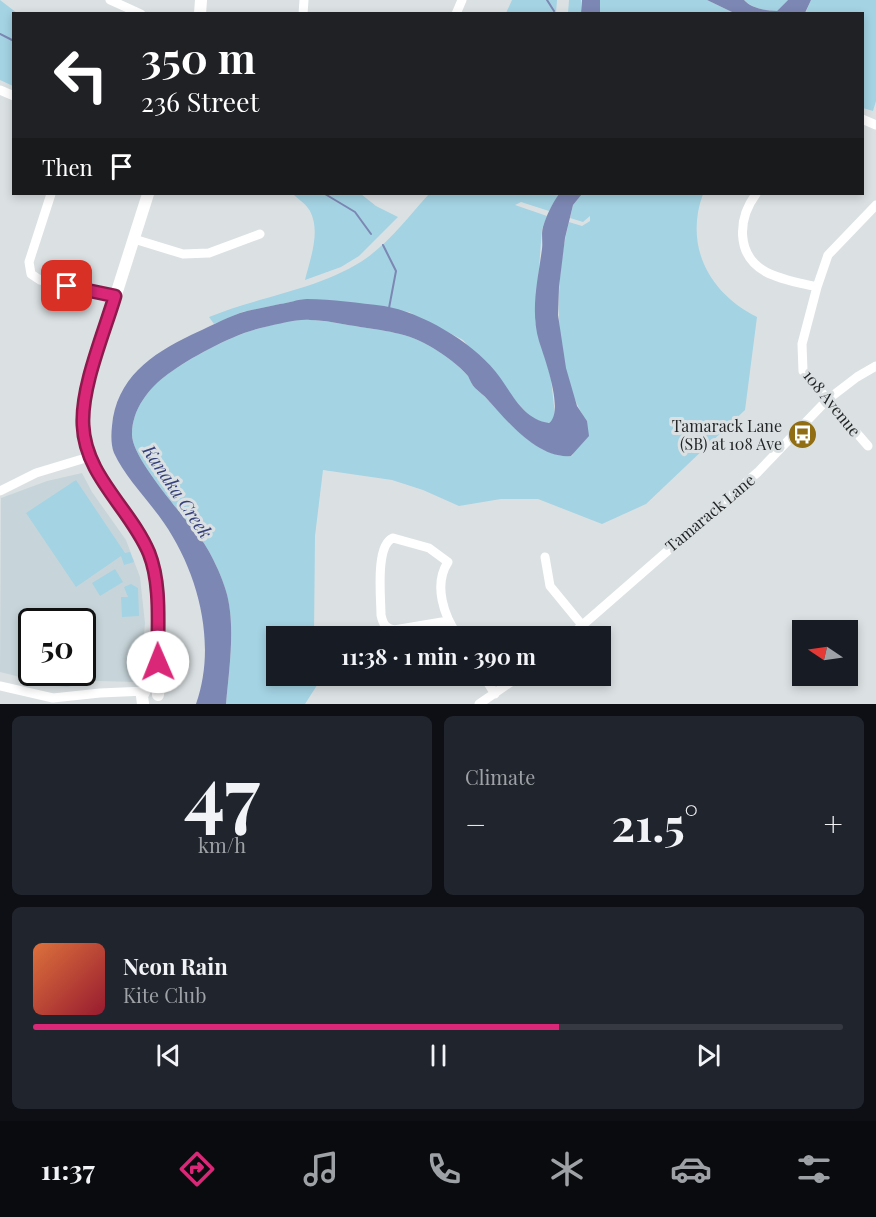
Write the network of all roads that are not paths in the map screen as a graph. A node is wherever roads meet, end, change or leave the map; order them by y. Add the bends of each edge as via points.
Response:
1 (110, 0) edge
2 (137, 12) edge
3 (51, 195) edge
4 (148, 195) edge
5 (755, 195) edge
6 (876, 205) edge
7 (260, 234) dead end
8 (134, 240) junction
9 (816, 287) junction
10 (115, 296) junction
11 (876, 366) edge
12 (827, 400) junction
13 (868, 446) dead end
14 (89, 457) junction
15 (0, 491) edge
16 (545, 557) dead end
17 (448, 621) junction
18 (582, 625) joint
19 (451, 626) edge
20 (0, 686) edge
21 (490, 686) edge
22 (506, 686) edge
23 (495, 694) junction
24 (53, 701) edge
25 (150, 701) edge
26 (479, 704) edge

1 - 2 street
3 - 10 street via 29,262 31,274 40,280
4 - 8 main road
5 - 9 street via 745,212 742,227 743,242 756,265
6 - 9 street, 108 Avenue via 828,255
7 - 8 street via 209,253 183,254
8 - 10 main road
9 - 12 street, 108 Avenue via 801,357 803,371
10 - 14 main road via 84,405 83,432
11 - 12 street, Tamarack Lane
12 - 13 street, 108 Avenue
12 - 18 street, Tamarack Lane via 758,472
14 - 15 street via 36,473
14 - 25 main road via 141,538 154,571 160,674
16 - 18 street via 550,586
17 - 17 street via 441,592 442,574 451,562 429,548 393,538 385,543 381,554 383,624 394,630
17 - 19 street
20 - 24 street
21 - 23 street
22 - 23 street
23 - 26 street
24 - 25 street via 122,692

